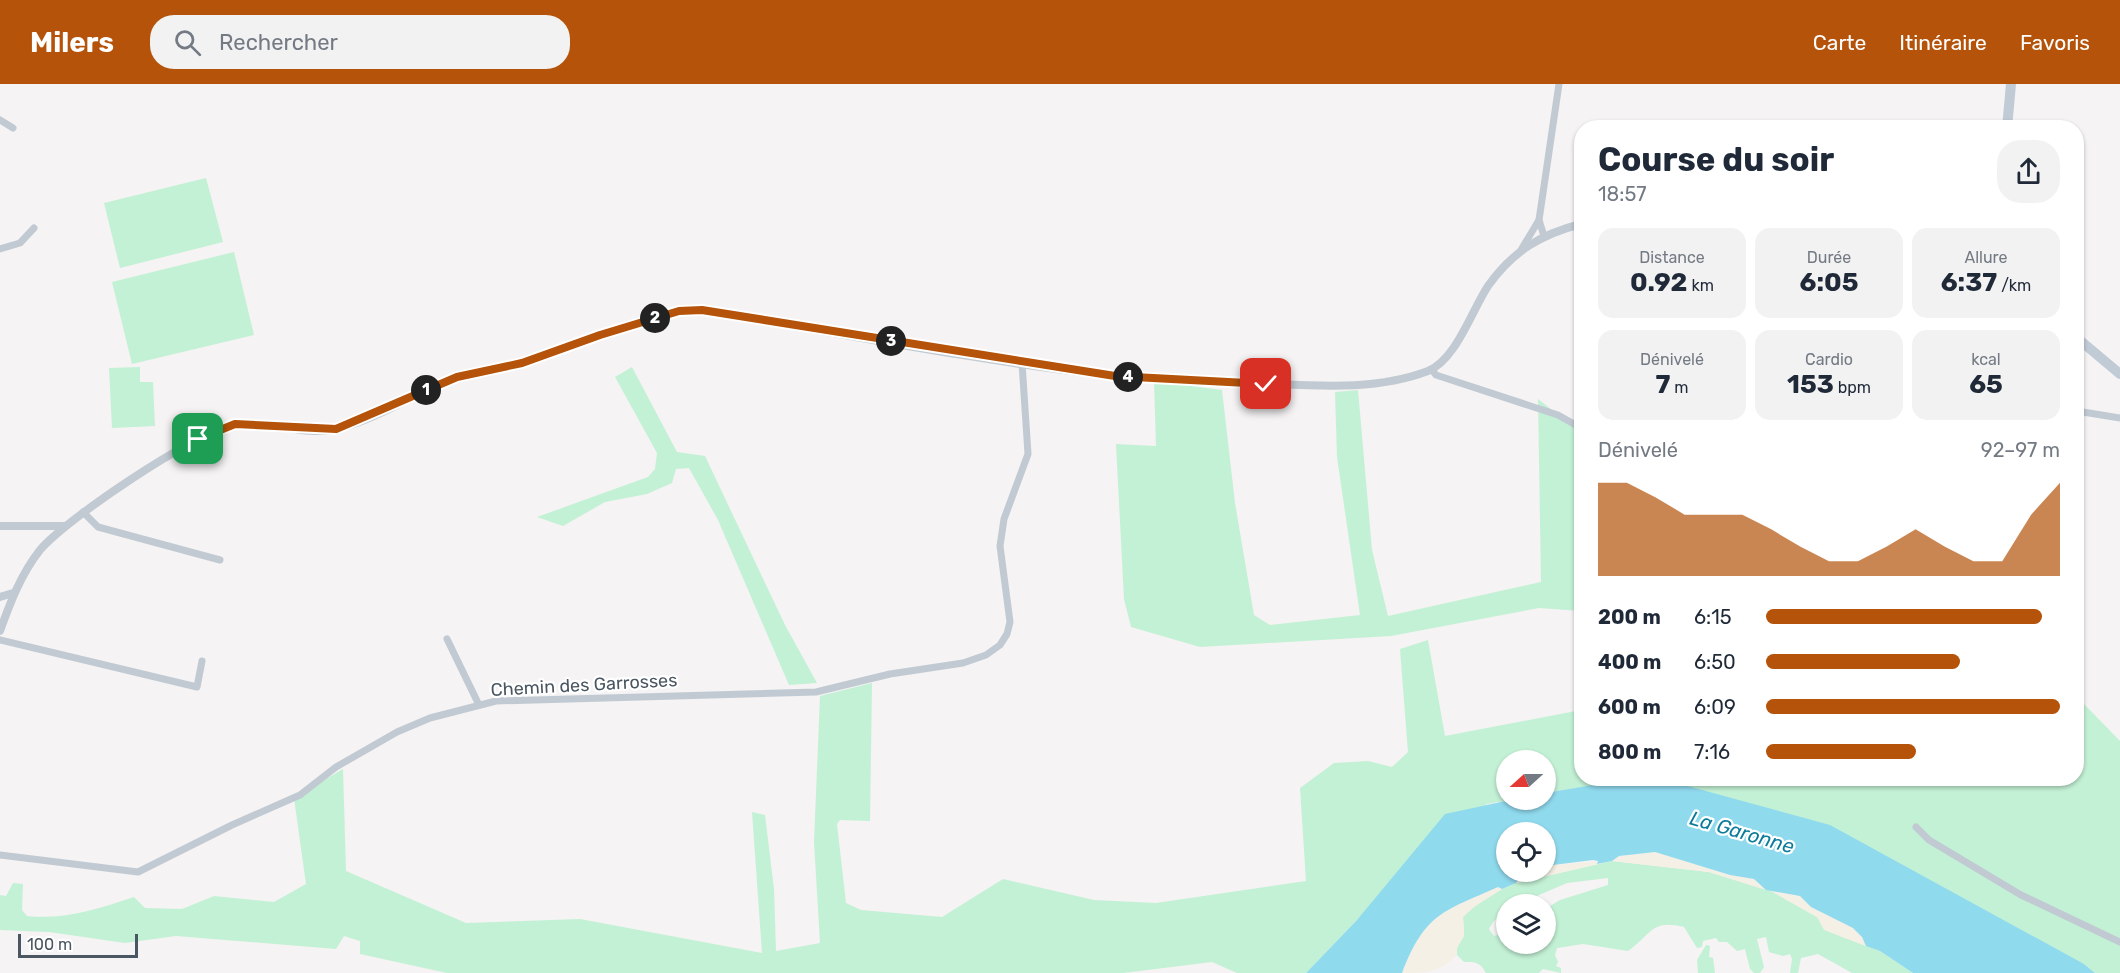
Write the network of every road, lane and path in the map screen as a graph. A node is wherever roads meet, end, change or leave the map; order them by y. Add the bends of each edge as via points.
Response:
1 (1559, 84) edge
2 (2011, 84) edge
3 (0, 120) edge
4 (2008, 120) edge
5 (13, 128) dead end
6 (1539, 220) junction
7 (1574, 226) edge
8 (34, 228) dead end
9 (1544, 236) junction
10 (0, 249) edge
11 (1521, 250) junction
12 (2084, 344) edge
13 (1022, 363) junction
14 (1432, 370) junction
15 (2120, 374) edge
16 (2084, 412) edge
17 (2120, 418) edge
18 (1574, 424) edge
19 (83, 512) junction
20 (0, 526) edge
21 (43, 526) junction
22 (64, 526) junction
23 (51, 539) junction
24 (220, 560) dead end
25 (14, 593) junction
26 (1, 597) edge
27 (9, 606) junction
28 (0, 631) edge
29 (447, 639) dead end
30 (0, 640) edge
31 (202, 661) dead end
32 (479, 705) junction
33 (1916, 827) dead end
34 (0, 855) edge
35 (2120, 942) edge

1 - 6 street
2 - 4 main road
3 - 5 street
6 - 9 street
6 - 11 street
7 - 9 street
8 - 10 street via 20,243
9 - 11 street
11 - 14 street via 1488,287 1454,346
12 - 15 main road
13 - 14 street via 1115,376 1323,386 1368,383
13 - 19 street via 702,310 679,311 522,363 457,377 336,429 235,424 220,428
13 - 32 street, Chemin des Garrosses via 1029,439 1026,465 1004,519 1000,546 1010,622 1000,645 986,654 963,663 890,674 816,692 496,701
14 - 18 street via 1436,375 1558,415
16 - 17 street
19 - 22 street
19 - 24 street via 98,527
20 - 21 street
21 - 22 street
21 - 23 street
22 - 23 street
23 - 25 street
25 - 26 street
25 - 27 street
26 - 27 street
27 - 28 street
29 - 32 street
30 - 31 street via 197,687
32 - 34 street, Chemin des Garrosses via 429,718 397,732 336,767 300,795 138,872
33 - 35 street via 1929,840 2021,895

